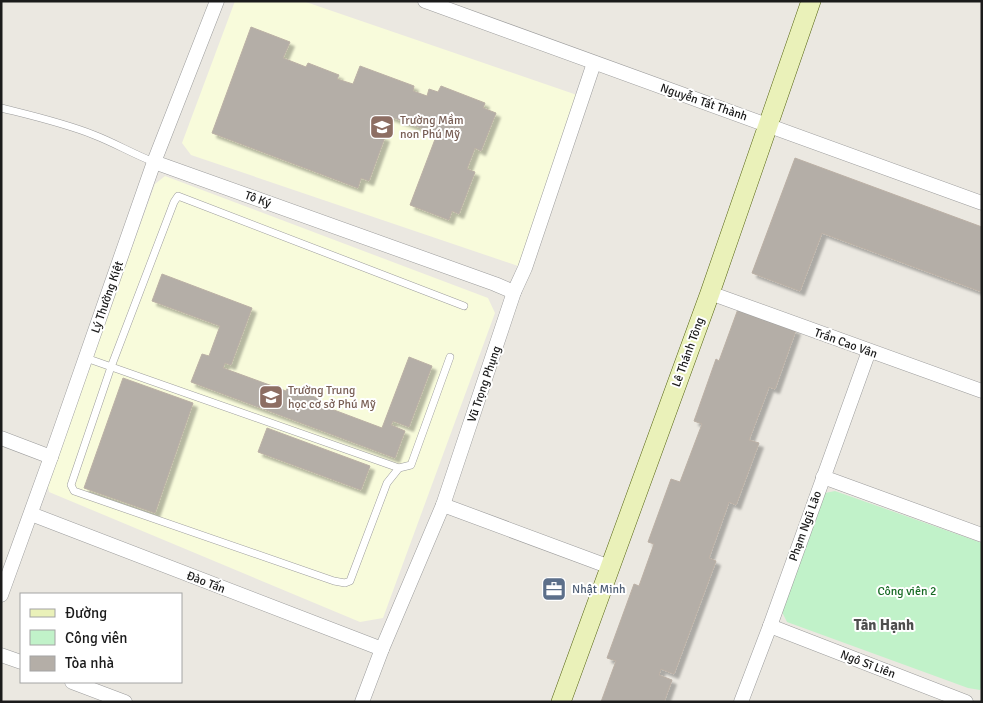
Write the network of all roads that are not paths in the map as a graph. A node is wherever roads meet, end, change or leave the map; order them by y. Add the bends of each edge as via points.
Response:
1 (217, 1) edge
2 (425, 1) edge
3 (811, 1) edge
4 (594, 63) junction
5 (1, 108) edge
6 (768, 124) junction
7 (154, 162) junction
8 (982, 203) edge
9 (514, 292) junction
10 (710, 293) junction
11 (464, 306) dead end
12 (869, 351) junction
13 (450, 356) dead end
14 (86, 358) junction
15 (111, 367) junction
16 (982, 391) edge
17 (1, 438) edge
18 (51, 457) junction
19 (399, 468) junction
20 (823, 477) junction
21 (442, 506) junction
22 (30, 514) junction
23 (982, 535) edge
24 (610, 567) junction
25 (1, 595) edge
26 (770, 626) junction
27 (382, 649) junction
28 (1, 655) edge
29 (20, 662) edge
30 (74, 683) edge
31 (117, 700) edge
32 (362, 702) edge
33 (561, 702) edge
34 (741, 702) edge
35 (966, 702) edge

1 - 7 street, Lý Thường Kiệt
2 - 4 street, Nguyễn Tất Thành
3 - 6 street, Lê Thánh Tông
4 - 6 street, Nguyễn Tất Thành
4 - 9 street, Vũ Trọng Phụng
5 - 7 lane, Tô Ký via 95,135
6 - 8 street, Nguyễn Tất Thành
6 - 10 street, Lê Thánh Tông
7 - 9 street, Tô Ký
7 - 14 street, Lý Thường Kiệt
9 - 21 street, Vũ Trọng Phụng
10 - 12 street, Trần Cao Vân
10 - 24 street, Lê Thánh Tông
11 - 15 lane via 178,196
12 - 16 street, Trần Cao Vân
12 - 20 street, Phạm Ngũ Lão
13 - 19 lane via 411,465
14 - 15 lane
14 - 18 street, Lý Thường Kiệt
15 - 19 lane
15 - 19 lane via 71,484 74,491 346,583 350,581 387,483
17 - 18 street
18 - 22 street, Lý Thường Kiệt
20 - 23 street
20 - 26 street, Phạm Ngũ Lão
21 - 24 street
21 - 27 street, Vũ Trọng Phụng
22 - 25 street, Lý Thường Kiệt
22 - 27 street, Đào Tấn
24 - 33 street, Lê Thánh Tông
26 - 34 street, Phạm Ngũ Lão
26 - 35 street, Ngô Sĩ Liên
27 - 32 street, Vũ Trọng Phụng
28 - 29 street
30 - 31 street

